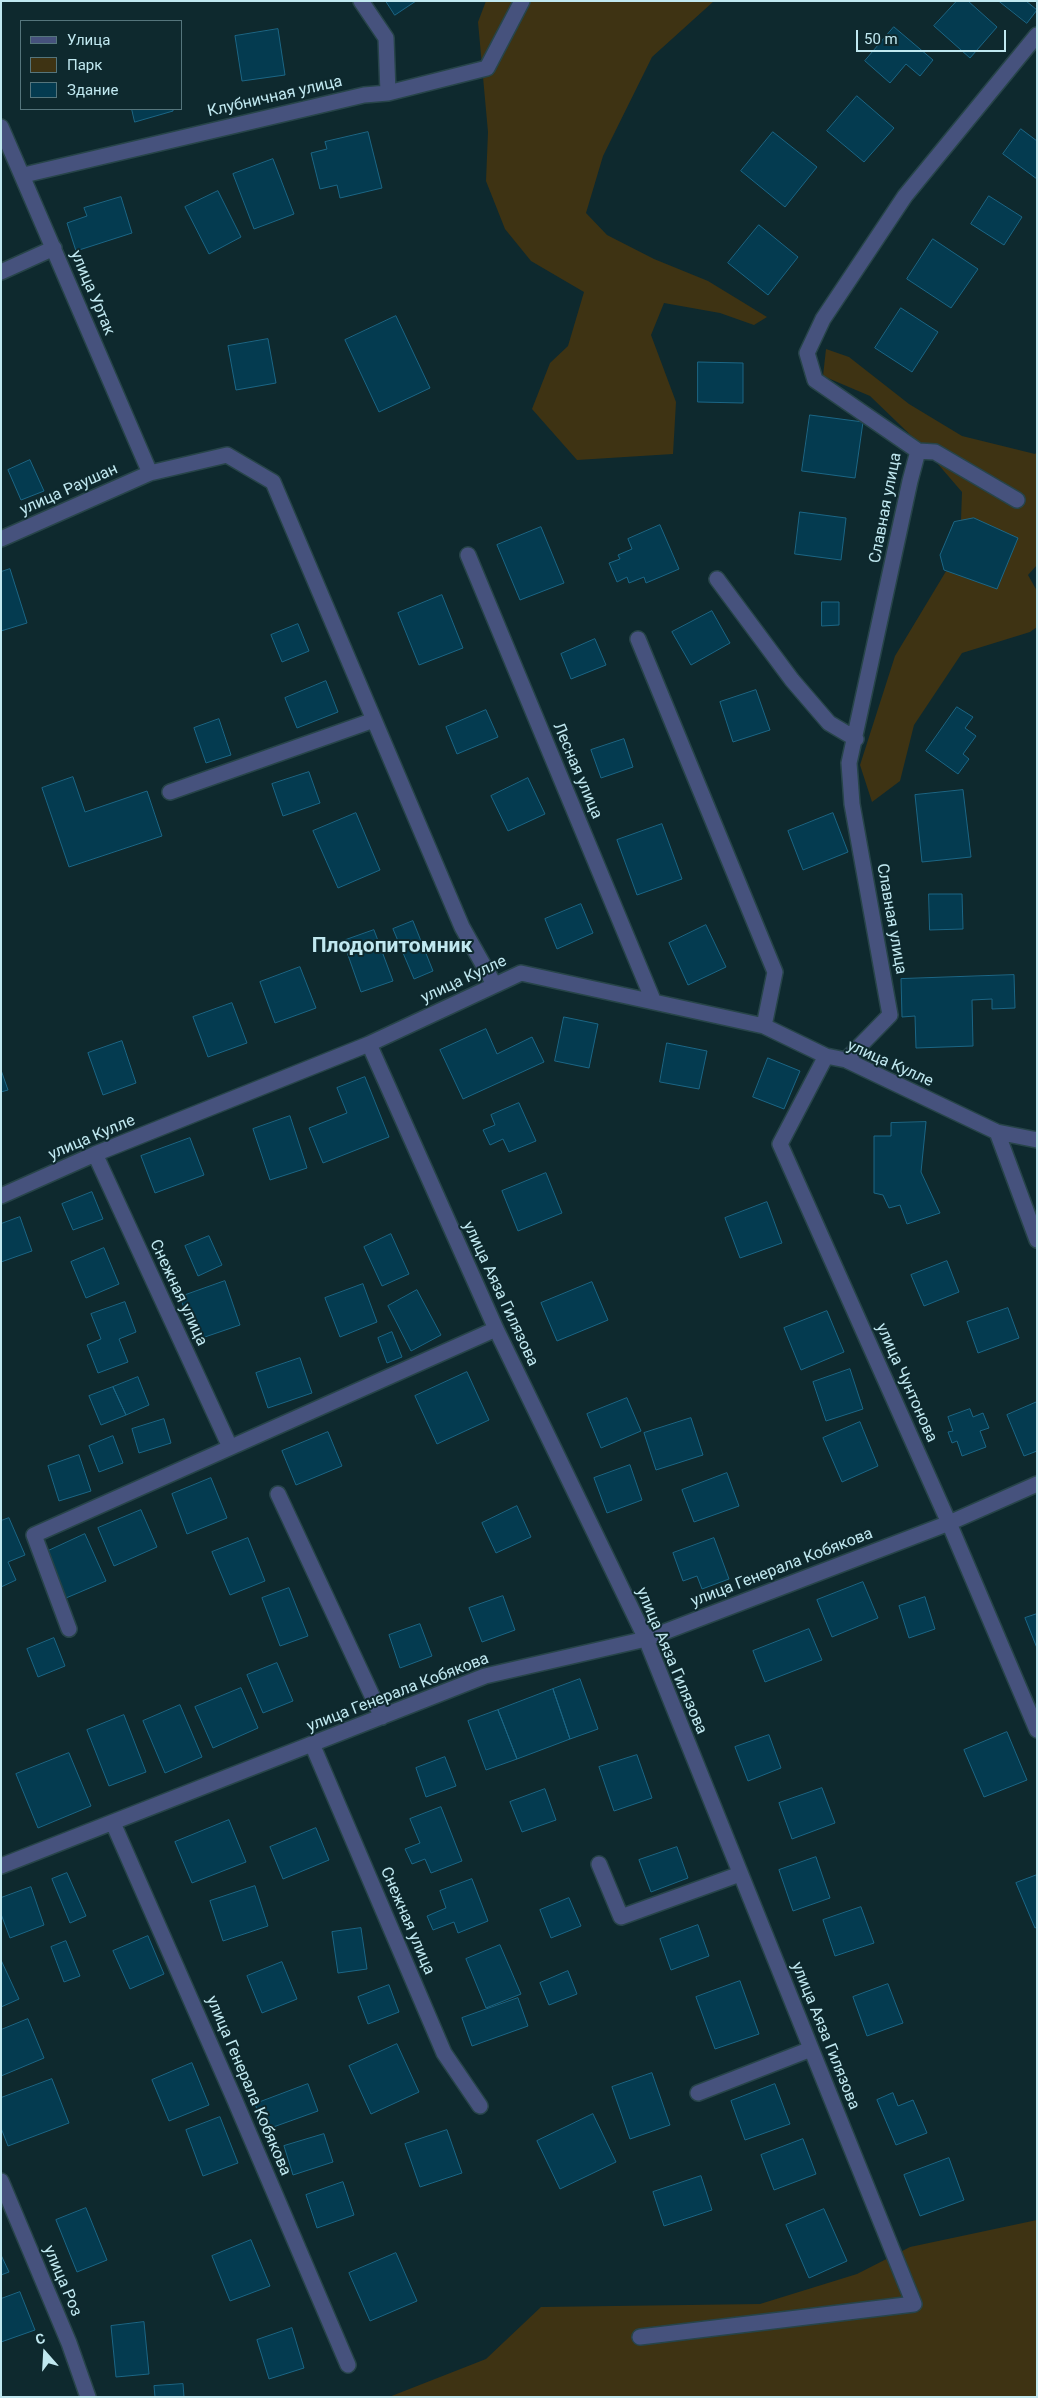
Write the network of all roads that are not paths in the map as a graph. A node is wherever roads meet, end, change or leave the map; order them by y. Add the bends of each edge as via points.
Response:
1 (361, 1) edge
2 (522, 1) edge
3 (1037, 35) edge
4 (388, 93) junction
5 (1, 127) edge
6 (24, 175) junction
7 (54, 248) junction
8 (1, 272) edge
9 (918, 451) junction
10 (150, 473) junction
11 (1017, 500) dead end
12 (1, 539) edge
13 (468, 555) dead end
14 (718, 578) dead end
15 (638, 639) dead end
16 (374, 720) junction
17 (856, 740) junction
18 (170, 792) dead end
19 (494, 984) junction
20 (653, 1000) junction
21 (764, 1026) junction
22 (369, 1044) junction
23 (826, 1056) junction
24 (846, 1060) junction
25 (997, 1132) junction
26 (1037, 1140) edge
27 (95, 1154) junction
28 (1, 1196) edge
29 (1037, 1240) edge
30 (496, 1329) junction
31 (230, 1447) junction
32 (1037, 1484) edge
33 (278, 1494) dead end
34 (949, 1523) junction
35 (69, 1629) dead end
36 (646, 1639) junction
37 (382, 1717) junction
38 (1037, 1730) edge
39 (312, 1744) junction
40 (113, 1823) junction
41 (599, 1864) dead end
42 (1, 1866) edge
43 (740, 1874) junction
44 (811, 2048) junction
45 (698, 2093) dead end
46 (480, 2106) dead end
47 (1, 2181) edge
48 (640, 2338) dead end
49 (348, 2365) dead end
50 (88, 2397) edge

1 - 4 street via 386,38
2 - 4 street, Клубничная улица via 487,68
3 - 9 street, Славная улица via 905,196 823,319 807,353 815,380
4 - 6 street, Клубничная улица via 364,95
5 - 6 street, улица Уртак
6 - 7 street, улица Уртак
7 - 8 street
7 - 10 street, улица Уртак
9 - 11 street via 935,452
9 - 17 street, Славная улица
10 - 12 street, улица Раушан
10 - 16 street, улица Раушан via 227,454 273,482
13 - 20 street, Лесная улица
14 - 17 street via 792,680 829,723
15 - 21 street via 775,972
16 - 18 street
16 - 19 street, улица Раушан via 462,927
17 - 24 street, Славная улица via 849,763 852,804 890,1014
19 - 20 street, улица Кулле via 521,973
19 - 22 street, улица Кулле
20 - 21 street, улица Кулле
21 - 23 street, улица Кулле
22 - 27 street, улица Кулле
22 - 30 street, улица Аяза Гилязова
23 - 24 street, улица Кулле
23 - 34 street, улица Чунтонова via 780,1144
24 - 25 street, улица Кулле
25 - 26 street, улица Кулле
25 - 29 street
27 - 28 street, улица Кулле
27 - 31 street, Снежная улица
30 - 31 street
30 - 36 street, улица Аяза Гилязова
31 - 35 street via 34,1535
32 - 34 street, улица Генерала Кобякова
33 - 37 street
34 - 36 street, улица Генерала Кобякова
34 - 38 street, улица Чунтонова
36 - 37 street, улица Генерала Кобякова via 486,1676
36 - 43 street, улица Аяза Гилязова
37 - 39 street, улица Генерала Кобякова
39 - 40 street, улица Генерала Кобякова
39 - 46 street, Снежная улица via 444,2053
40 - 42 street, улица Генерала Кобякова
40 - 49 street, улица Генерала Кобякова
41 - 43 street via 621,1917
43 - 44 street, улица Аяза Гилязова
44 - 45 street
44 - 48 street, улица Аяза Гилязова via 914,2304
47 - 50 street, улица Роз via 69,2343

